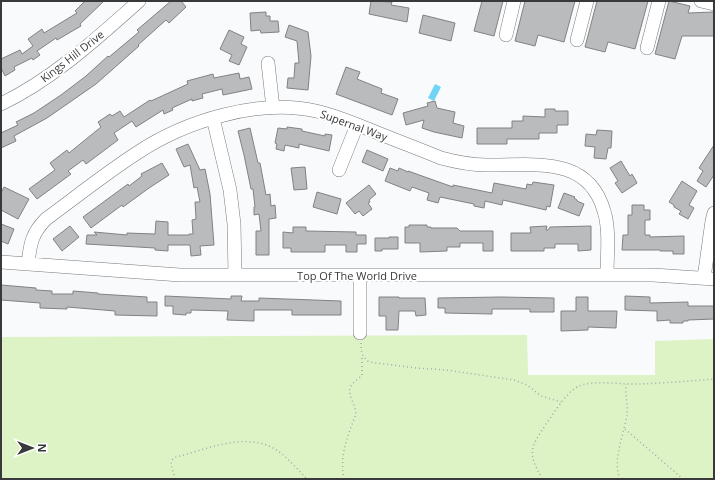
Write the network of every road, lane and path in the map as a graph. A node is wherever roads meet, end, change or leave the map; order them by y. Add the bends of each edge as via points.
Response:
1 (139, 1) edge
2 (514, 1) edge
3 (586, 1) edge
4 (659, 1) edge
5 (701, 1) edge
6 (714, 4) edge
7 (506, 36) dead end
8 (576, 40) dead end
9 (647, 48) dead end
10 (268, 63) dead end
11 (1, 104) edge
12 (273, 108) junction
13 (213, 118) junction
14 (357, 125) junction
15 (339, 170) dead end
16 (714, 213) edge
17 (1, 262) edge
18 (28, 264) junction
19 (236, 274) junction
20 (360, 275) junction
21 (607, 275) junction
22 (709, 278) edge
23 (360, 333) joint
24 (362, 354) junction
25 (714, 379) edge
26 (626, 384) junction
27 (561, 402) junction
28 (625, 428) junction
29 (175, 479) edge
30 (307, 479) edge
31 (344, 479) edge
32 (542, 479) edge
33 (620, 479) edge
34 (683, 479) edge

1 - 11 street, Kings Hill Drive via 65,64
2 - 7 street
3 - 8 street
4 - 9 street
5 - 6 street
10 - 12 street
12 - 13 street, Supernal Way
12 - 14 street, Supernal Way via 315,111
13 - 18 street, Supernal Way via 187,127 137,152 46,219 33,237
13 - 19 street via 230,190
14 - 15 street
14 - 21 street, Supernal Way via 456,162 486,165 548,165 571,171 581,177 591,185 605,212
16 - 22 street
17 - 18 street, Top Of The World Drive
18 - 19 street, Top Of The World Drive via 180,275
19 - 20 street, Top Of The World Drive
20 - 21 street, Top Of The World Drive
20 - 23 street
21 - 22 street, Top Of The World Drive
23 - 24 path
24 - 27 path via 369,362 514,380 527,385 542,396
24 - 31 path via 362,375 349,390 356,414 342,458
25 - 26 path
26 - 27 path via 590,383 577,387
26 - 28 path
27 - 32 path via 532,450 532,458
28 - 33 path via 617,464
28 - 34 path
29 - 30 path via 171,464 176,457 226,444 248,442 274,448

